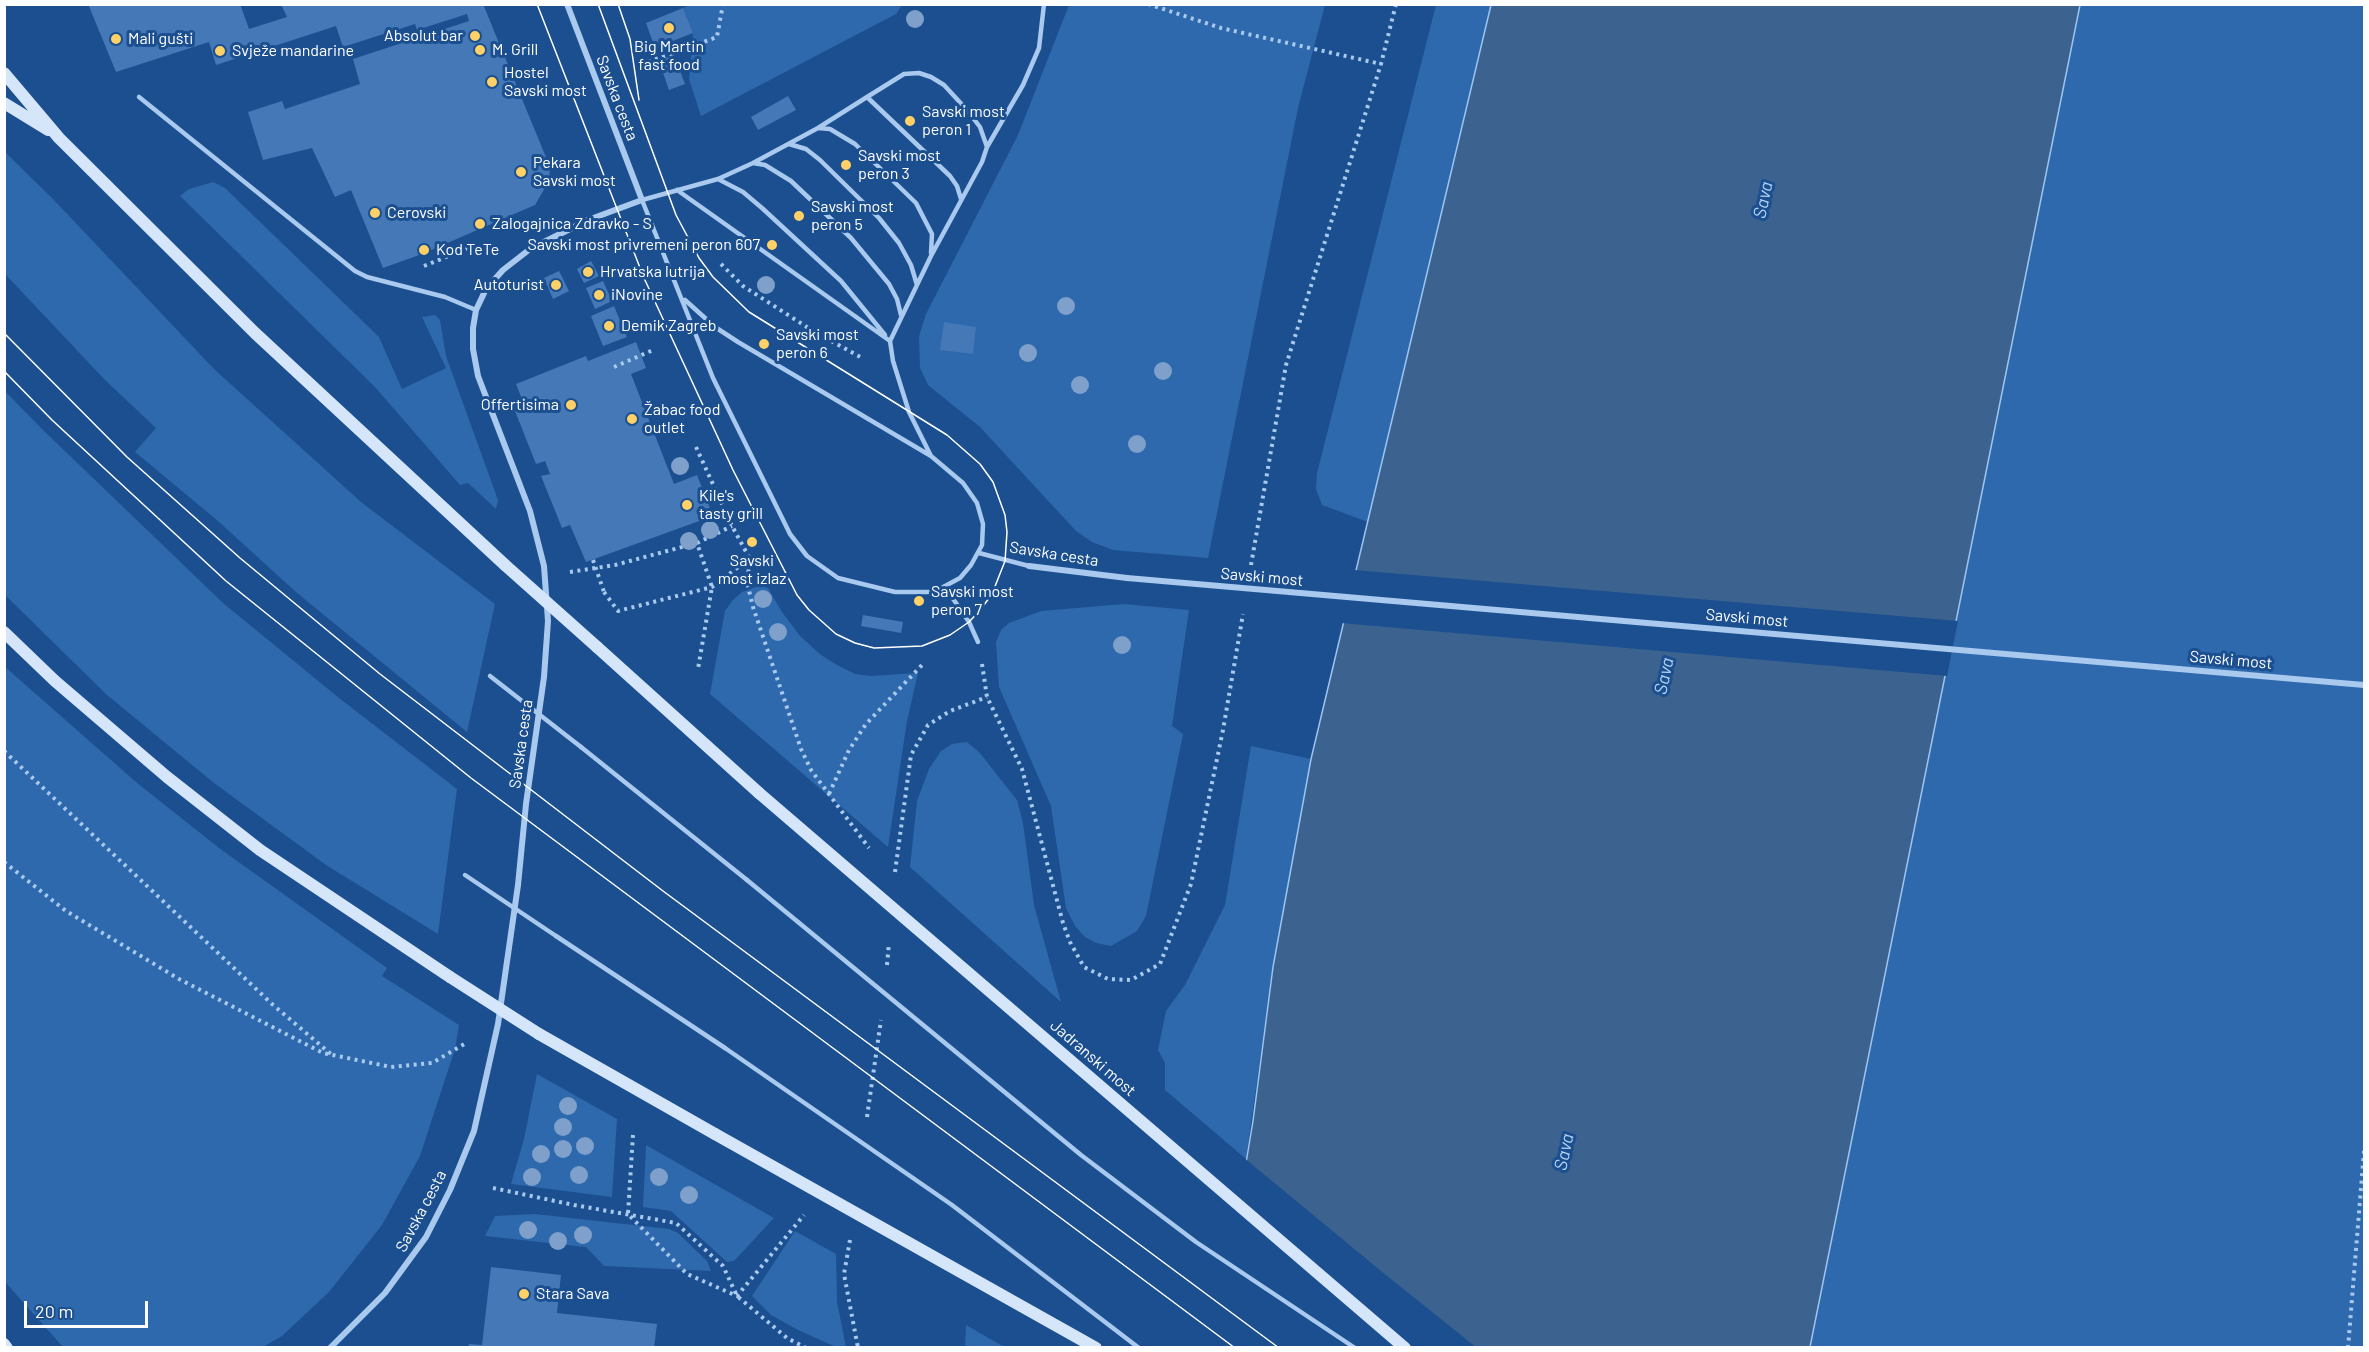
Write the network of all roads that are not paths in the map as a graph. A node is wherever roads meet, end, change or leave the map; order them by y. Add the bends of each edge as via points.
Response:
1 (567, 4) edge
2 (1044, 4) edge
3 (4, 73) edge
4 (139, 96) dead end
5 (867, 97) junction
6 (4, 103) edge
7 (818, 128) junction
8 (59, 138) junction
9 (789, 144) junction
10 (987, 147) junction
11 (753, 163) junction
12 (718, 179) junction
13 (677, 190) junction
14 (961, 199) junction
15 (642, 200) junction
16 (931, 256) junction
17 (917, 285) junction
18 (683, 298) junction
19 (476, 310) junction
20 (901, 315) junction
21 (890, 341) junction
22 (931, 456) junction
23 (979, 553) junction
24 (1029, 566) joint
25 (1126, 578) joint
26 (945, 587) junction
27 (4, 632) edge
28 (978, 642) road end
29 (490, 676) dead end
30 (2364, 685) edge
31 (465, 875) dead end
32 (330, 1347) edge
33 (1096, 1347) edge
34 (1139, 1347) edge
35 (1355, 1347) edge
36 (1405, 1347) edge

1 - 15 street, Savska cesta
2 - 10 lane via 1039,48 1023,85
3 - 8 main road
4 - 19 lane via 355,271
5 - 7 lane
5 - 10 lane via 904,74 931,77 967,110
5 - 14 lane via 950,176
6 - 8 main road
7 - 9 lane
7 - 16 lane via 830,129 855,144 916,203 932,234
8 - 36 main road, Jadranski most, bridge via 255,333 759,793
9 - 11 lane
9 - 17 lane via 806,149 820,160 879,218 898,243
10 - 14 lane
11 - 12 lane
11 - 20 lane via 765,165 791,181 850,238 889,284
12 - 13 lane
12 - 21 lane via 743,192 841,281
13 - 15 lane
13 - 21 lane
14 - 16 lane
15 - 18 lane, Savska cesta
15 - 19 street, Savska cesta via 588,220 530,249 497,276
16 - 17 lane
17 - 20 lane
18 - 22 lane, Savska cesta via 738,342
18 - 26 lane, Savska cesta via 718,388 790,534 807,556 838,578 895,592 923,593
19 - 32 street, Savska cesta via 473,349 478,376 530,511 544,566 548,621 544,676 518,885 487,1079 474,1131 450,1190 406,1266
20 - 21 lane
21 - 22 lane, Savska cesta via 909,412
22 - 23 lane, Savska cesta via 963,483 977,503 983,524
23 - 24 lane, Savska cesta
23 - 26 lane, Savska cesta via 960,578
24 - 25 street, Savska cesta
25 - 30 street, Savski most, bridge
26 - 28 lane
27 - 33 main road, bridge via 150,762 260,850 450,977 539,1034
29 - 35 lane, bridge via 747,880 1081,1155 1196,1242
31 - 34 lane, bridge via 952,1205

